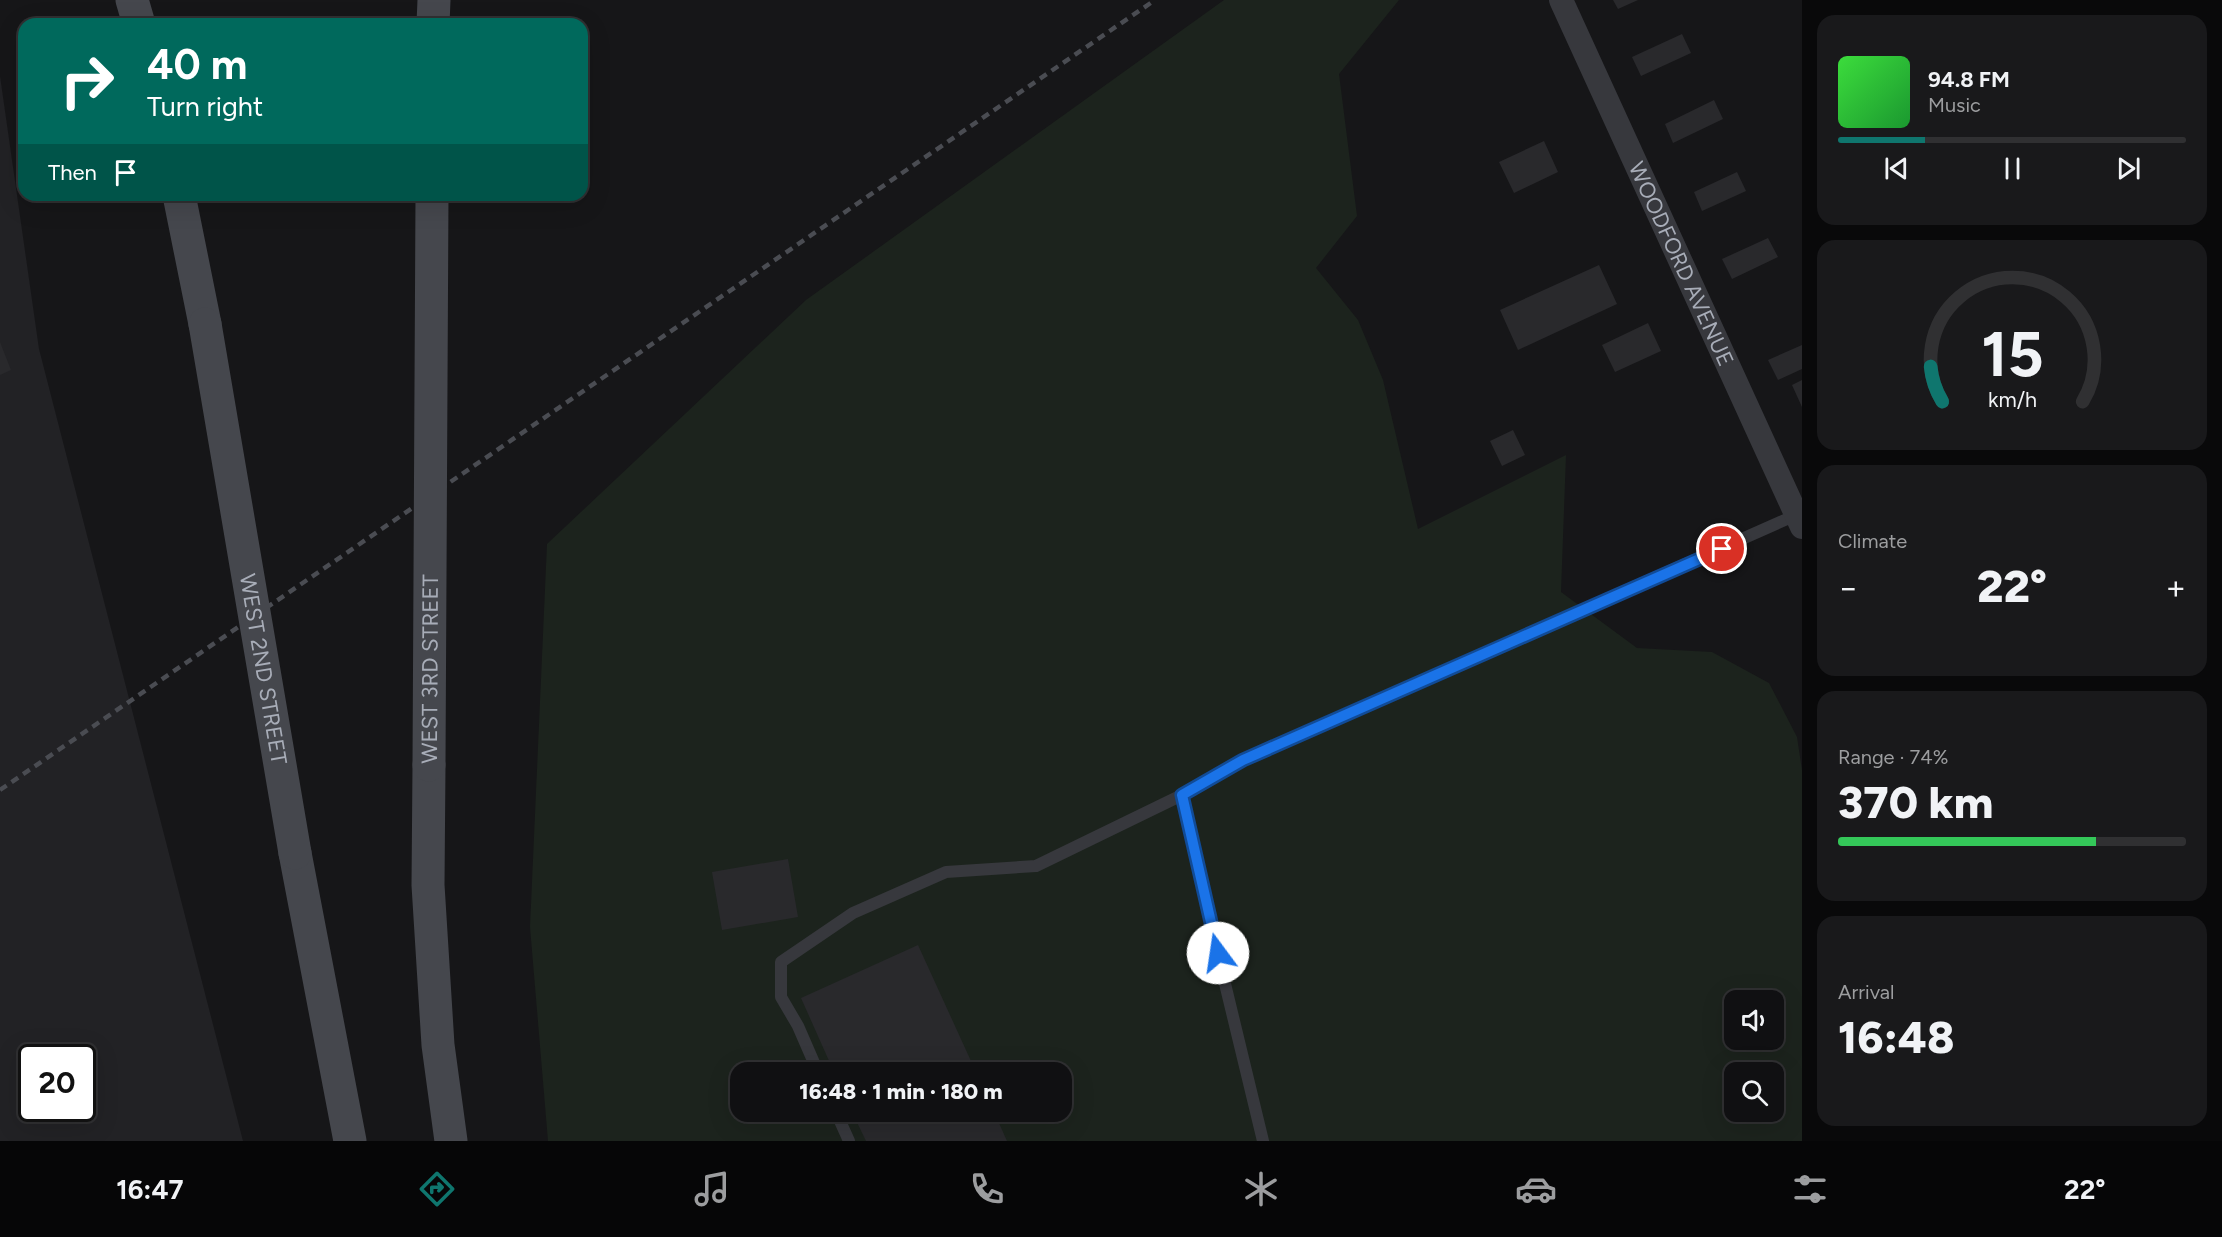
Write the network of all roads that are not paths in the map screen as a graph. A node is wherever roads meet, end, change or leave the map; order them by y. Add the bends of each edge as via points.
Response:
1 (132, 0) edge
2 (434, 0) edge
3 (1561, 0) edge
4 (137, 18) edge
5 (433, 18) edge
6 (180, 201) edge
7 (432, 201) edge
8 (1799, 521) edge
9 (1182, 795) junction
10 (814, 1062) edge
11 (840, 1122) edge
12 (350, 1141) edge
13 (451, 1141) edge
14 (849, 1141) edge
15 (1263, 1141) edge

1 - 4 street
2 - 5 street
3 - 8 street, WOODFORD AVENUE
6 - 12 street, WEST 2ND STREET, bridge
7 - 13 street, WEST 3RD STREET, bridge via 429,908 438,1045
8 - 9 lane via 1243,760
9 - 10 lane via 1036,866 946,872 853,914 781,962 781,997
9 - 15 lane
11 - 14 lane

